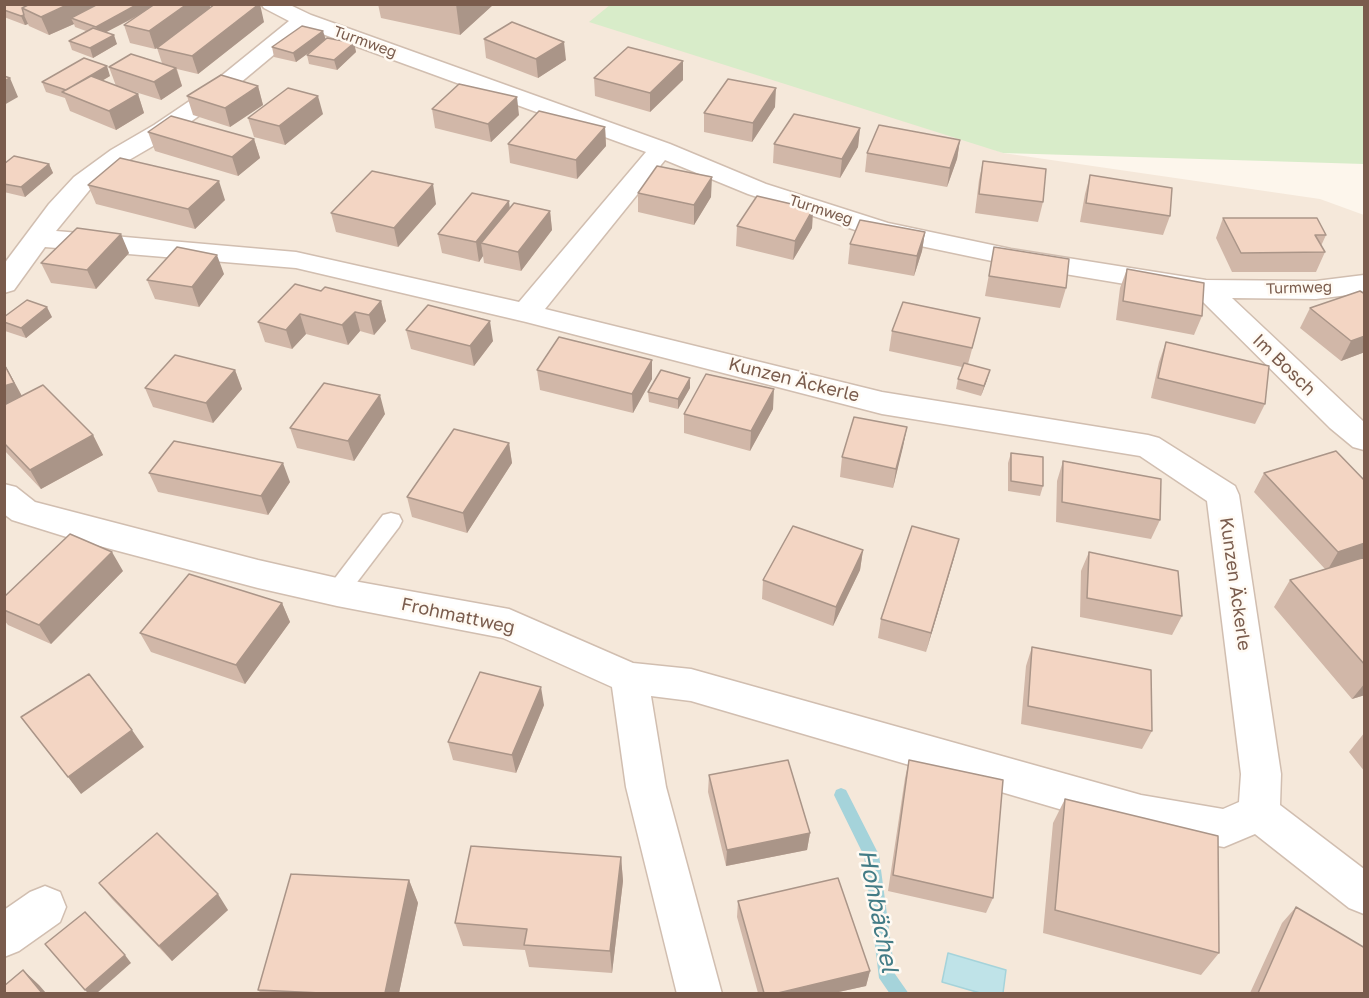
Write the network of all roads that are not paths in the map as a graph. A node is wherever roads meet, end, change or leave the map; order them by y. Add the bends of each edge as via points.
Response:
1 (271, 4) edge
2 (303, 20) junction
3 (661, 149) junction
4 (38, 238) junction
5 (4, 284) edge
6 (1365, 284) edge
7 (1206, 289) junction
8 (526, 313) junction
9 (1365, 439) edge
10 (4, 496) edge
11 (391, 521) dead end
12 (337, 592) junction
13 (628, 678) junction
14 (1259, 813) junction
15 (1365, 894) edge
16 (45, 908) dead end
17 (4, 936) edge
18 (700, 993) edge

1 - 2 street, Turmweg
2 - 3 street, Turmweg
2 - 4 street via 202,103 83,182
3 - 7 street, Turmweg via 757,189 882,230 1011,257
3 - 8 street
4 - 5 street
4 - 8 street, Kunzen Äckerle via 296,260
6 - 7 street, Turmweg via 1316,290
7 - 9 street, Im Bosch
8 - 14 street, Kunzen Äckerle via 882,403 1148,446 1223,495 1261,774
10 - 12 street, Frohmattweg via 24,511 73,526
11 - 12 lane
12 - 13 street, Frohmattweg via 509,624
13 - 14 street via 691,685 1141,814 1224,828
13 - 18 street via 646,787
14 - 15 street
16 - 17 street

